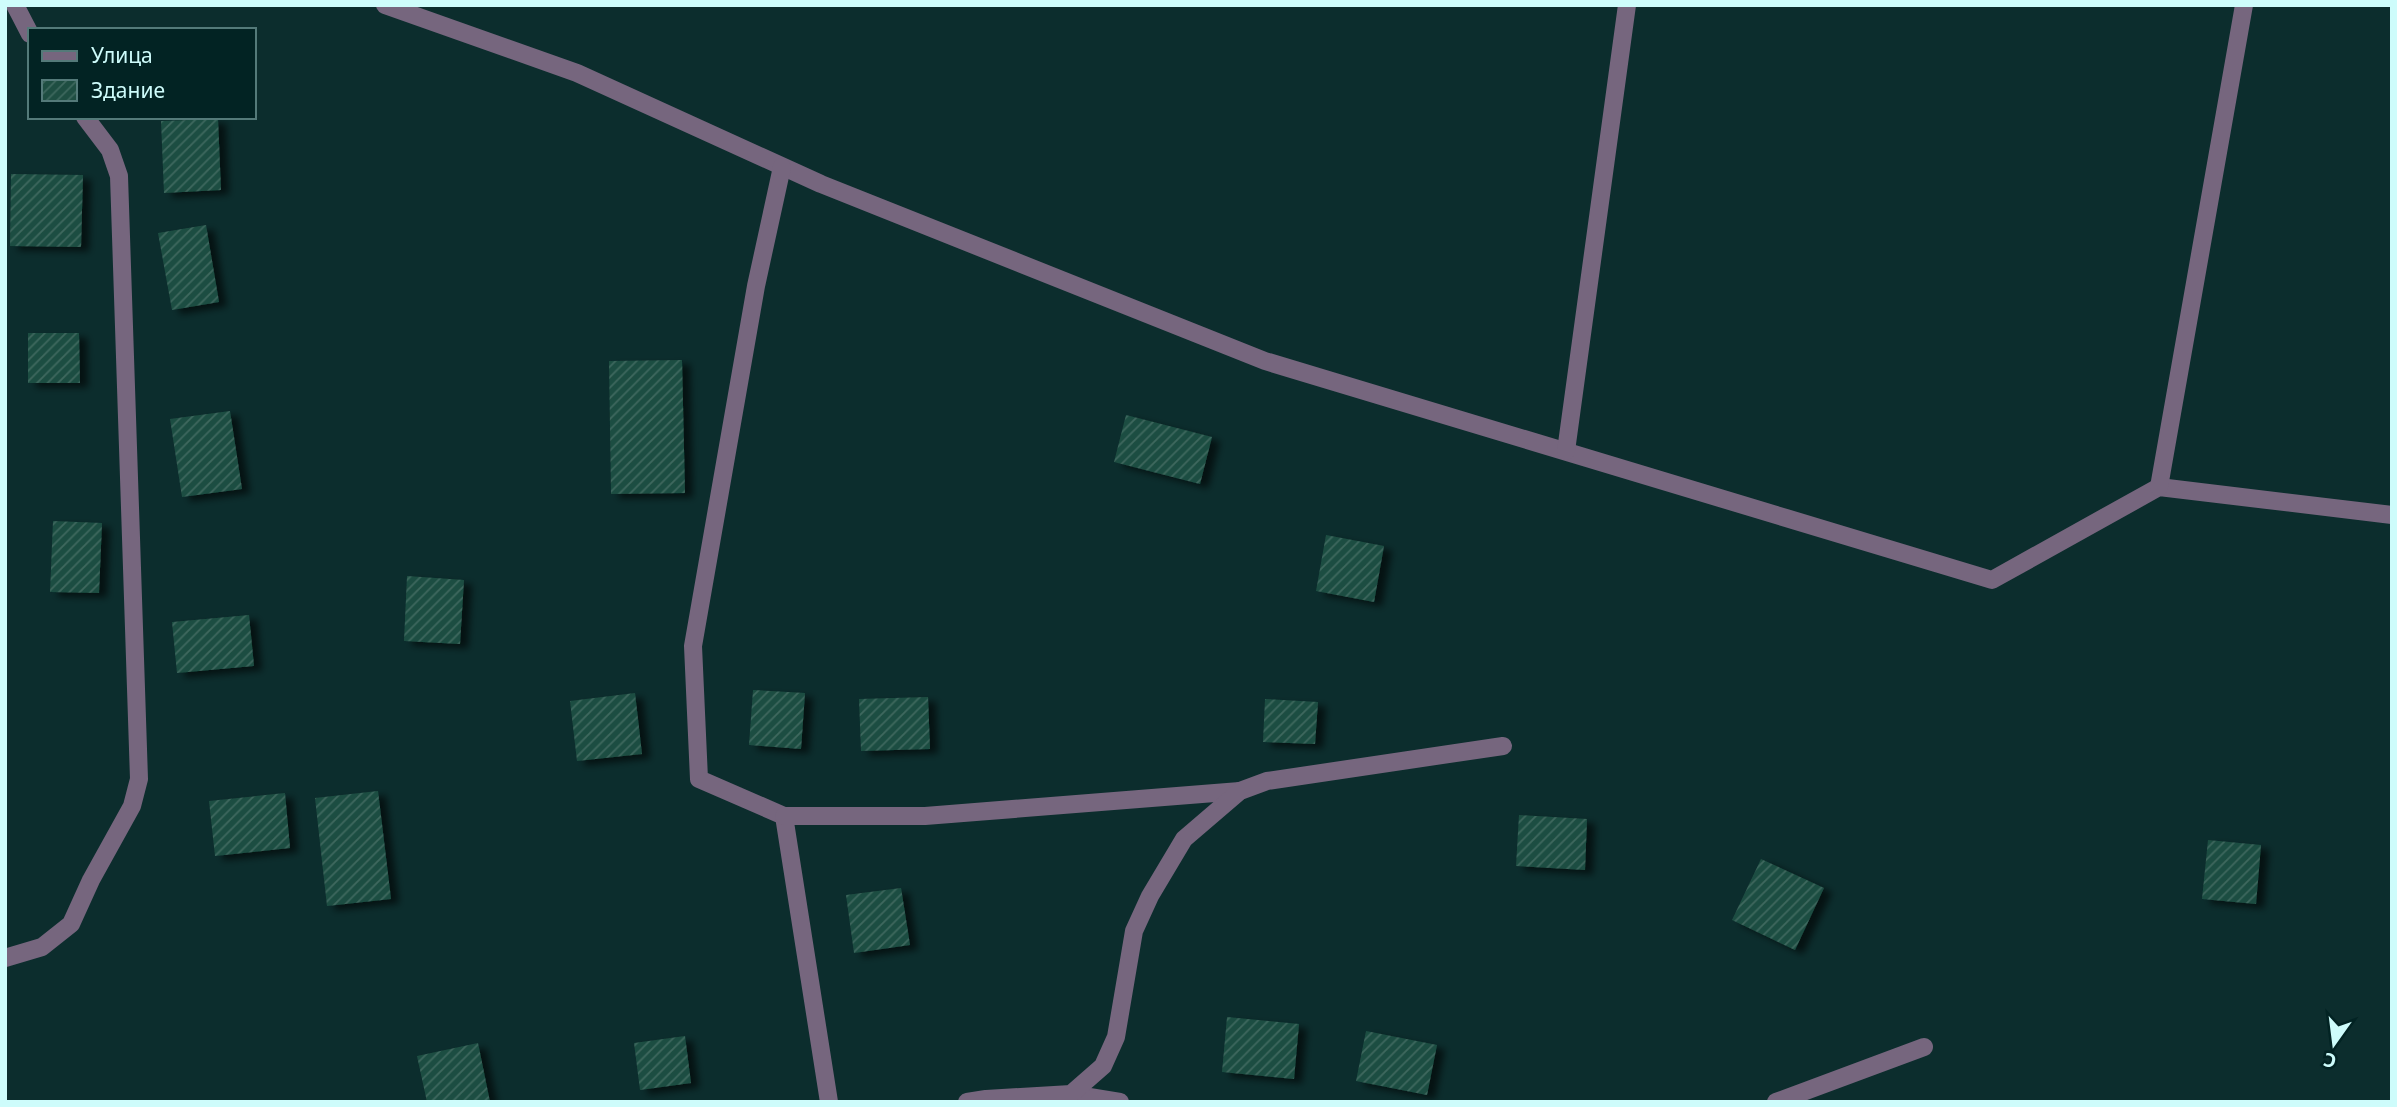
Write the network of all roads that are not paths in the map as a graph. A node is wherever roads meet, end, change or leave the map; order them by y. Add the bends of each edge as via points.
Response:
1 (15, 5) edge
2 (385, 5) edge
3 (1628, 5) edge
4 (2244, 5) edge
5 (28, 30) edge
6 (87, 119) edge
7 (782, 166) junction
8 (1566, 452) junction
9 (2159, 487) junction
10 (2392, 515) edge
11 (1503, 746) dead end
12 (1240, 791) junction
13 (784, 816) junction
14 (5, 958) edge
15 (1924, 1046) dead end
16 (1071, 1094) junction
17 (829, 1102) edge
18 (967, 1102) edge
19 (1120, 1102) edge
20 (1776, 1102) edge

1 - 5 street
2 - 7 street via 577,73
3 - 8 street
4 - 9 street
6 - 14 street via 110,150 119,176 139,779 132,806 71,924 42,947
7 - 8 street via 1265,361
7 - 13 street via 756,286 693,646 699,779
8 - 9 street via 1992,580
9 - 10 street
11 - 12 street via 1267,781
12 - 13 street via 925,816
12 - 16 street via 1184,839 1150,896 1133,931 1116,1037 1103,1066
13 - 17 street
15 - 20 street
16 - 18 street
16 - 19 street

